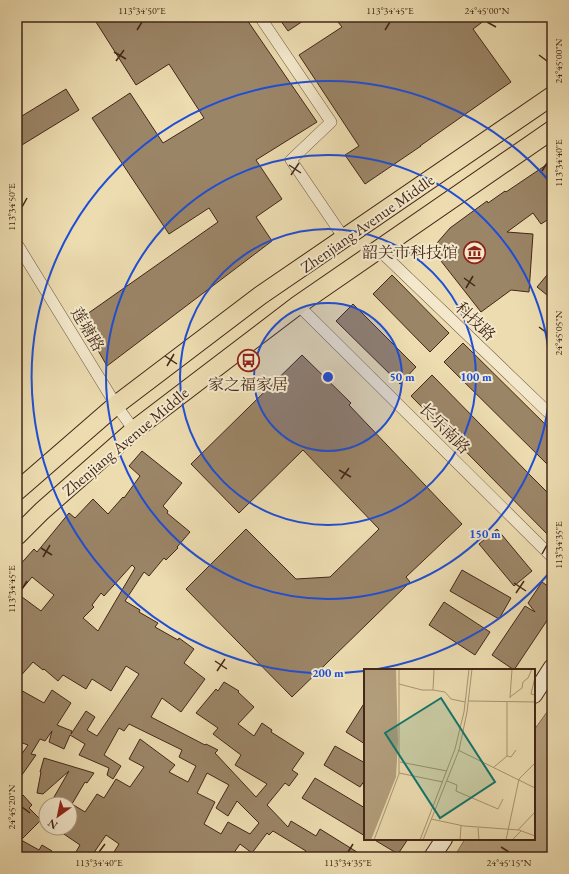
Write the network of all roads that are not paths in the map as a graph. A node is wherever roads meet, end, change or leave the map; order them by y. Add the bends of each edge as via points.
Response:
1 (260, 17) edge
2 (552, 96) edge
3 (552, 130) edge
4 (344, 238) junction
5 (17, 244) edge
6 (378, 249) junction
7 (298, 305) junction
8 (116, 405) junction
9 (552, 416) edge
10 (134, 430) junction
11 (17, 491) edge
12 (17, 536) edge
13 (552, 556) edge
14 (552, 667) edge
15 (535, 693) edge
16 (443, 840) edge
17 (432, 857) edge

1 - 4 street via 331,122 291,160
2 - 4 main road, Zhenjiang Avenue Middle
3 - 6 main road, Zhenjiang Avenue Middle
4 - 8 main road, Zhenjiang Avenue Middle via 261,295
5 - 8 street, 莲塘路
6 - 7 main road, Zhenjiang Avenue Middle
6 - 9 street, 科技路
7 - 10 main road, Zhenjiang Avenue Middle
7 - 13 street, 长乐南路
8 - 10 street, 莲塘路
8 - 11 main road, Zhenjiang Avenue Middle
10 - 12 main road, Zhenjiang Avenue Middle
14 - 15 street
16 - 17 street

